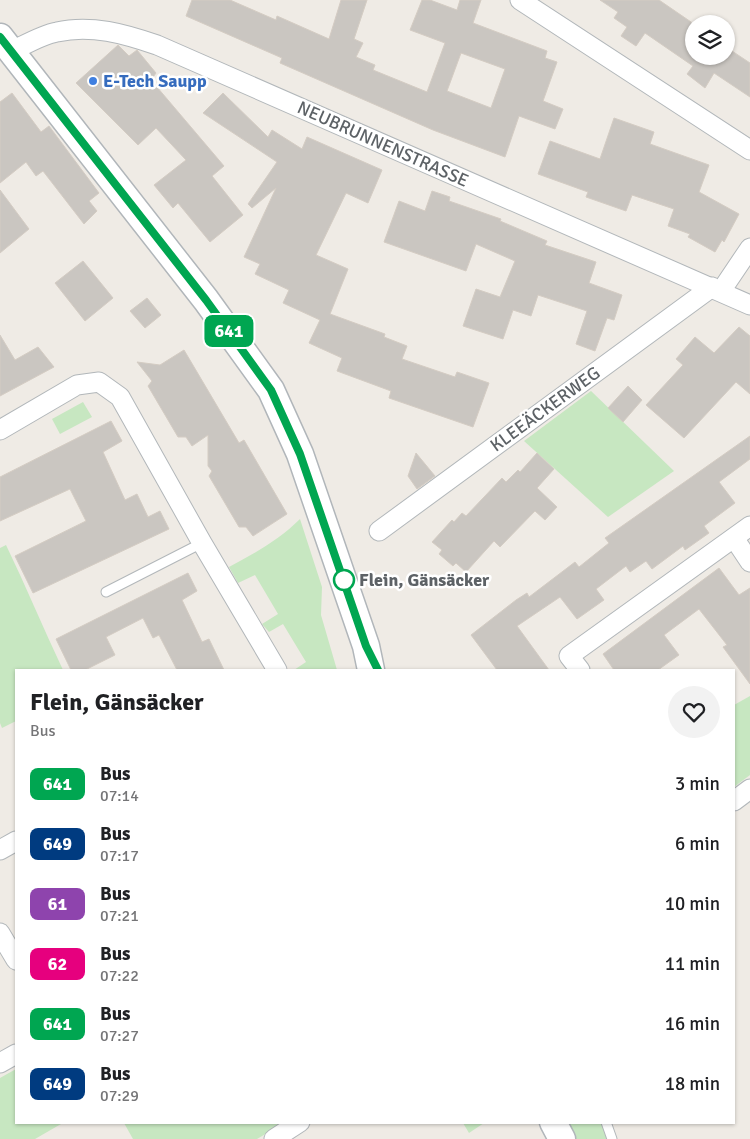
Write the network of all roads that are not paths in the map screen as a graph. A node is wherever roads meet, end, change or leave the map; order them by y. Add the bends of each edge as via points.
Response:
1 (520, 0) edge
2 (5, 44) edge
3 (750, 150) edge
4 (750, 248) edge
5 (716, 289) junction
6 (750, 305) edge
7 (0, 430) edge
8 (750, 526) edge
9 (379, 531) dead end
10 (734, 538) junction
11 (202, 543) junction
12 (750, 562) edge
13 (106, 592) dead end
14 (369, 658) edge
15 (276, 669) edge
16 (377, 669) edge
17 (579, 669) edge
18 (750, 789) edge
19 (735, 800) edge
20 (15, 842) edge
21 (0, 850) edge
22 (0, 933) edge
23 (15, 958) edge
24 (15, 1055) edge
25 (0, 1063) edge
26 (297, 1124) edge
27 (554, 1124) edge
28 (607, 1124) edge
29 (274, 1139) edge
30 (562, 1139) edge
31 (612, 1139) edge

1 - 3 street
2 - 5 street, NEUBRUNNENSTRASSE via 57,32 93,30 122,33 157,45
2 - 14 main road via 206,300 271,390 300,454
4 - 5 street, KLEEÄCKERWEG
5 - 6 street, NEUBRUNNENSTRASSE
5 - 9 street, KLEEÄCKERWEG
7 - 11 street via 77,385 99,382 120,397
8 - 10 street
10 - 12 street
10 - 17 street via 569,656
11 - 13 lane
11 - 15 street
14 - 16 main road
18 - 19 street
20 - 21 street
22 - 23 street
24 - 25 street
26 - 29 street
27 - 30 main road
28 - 31 lane

